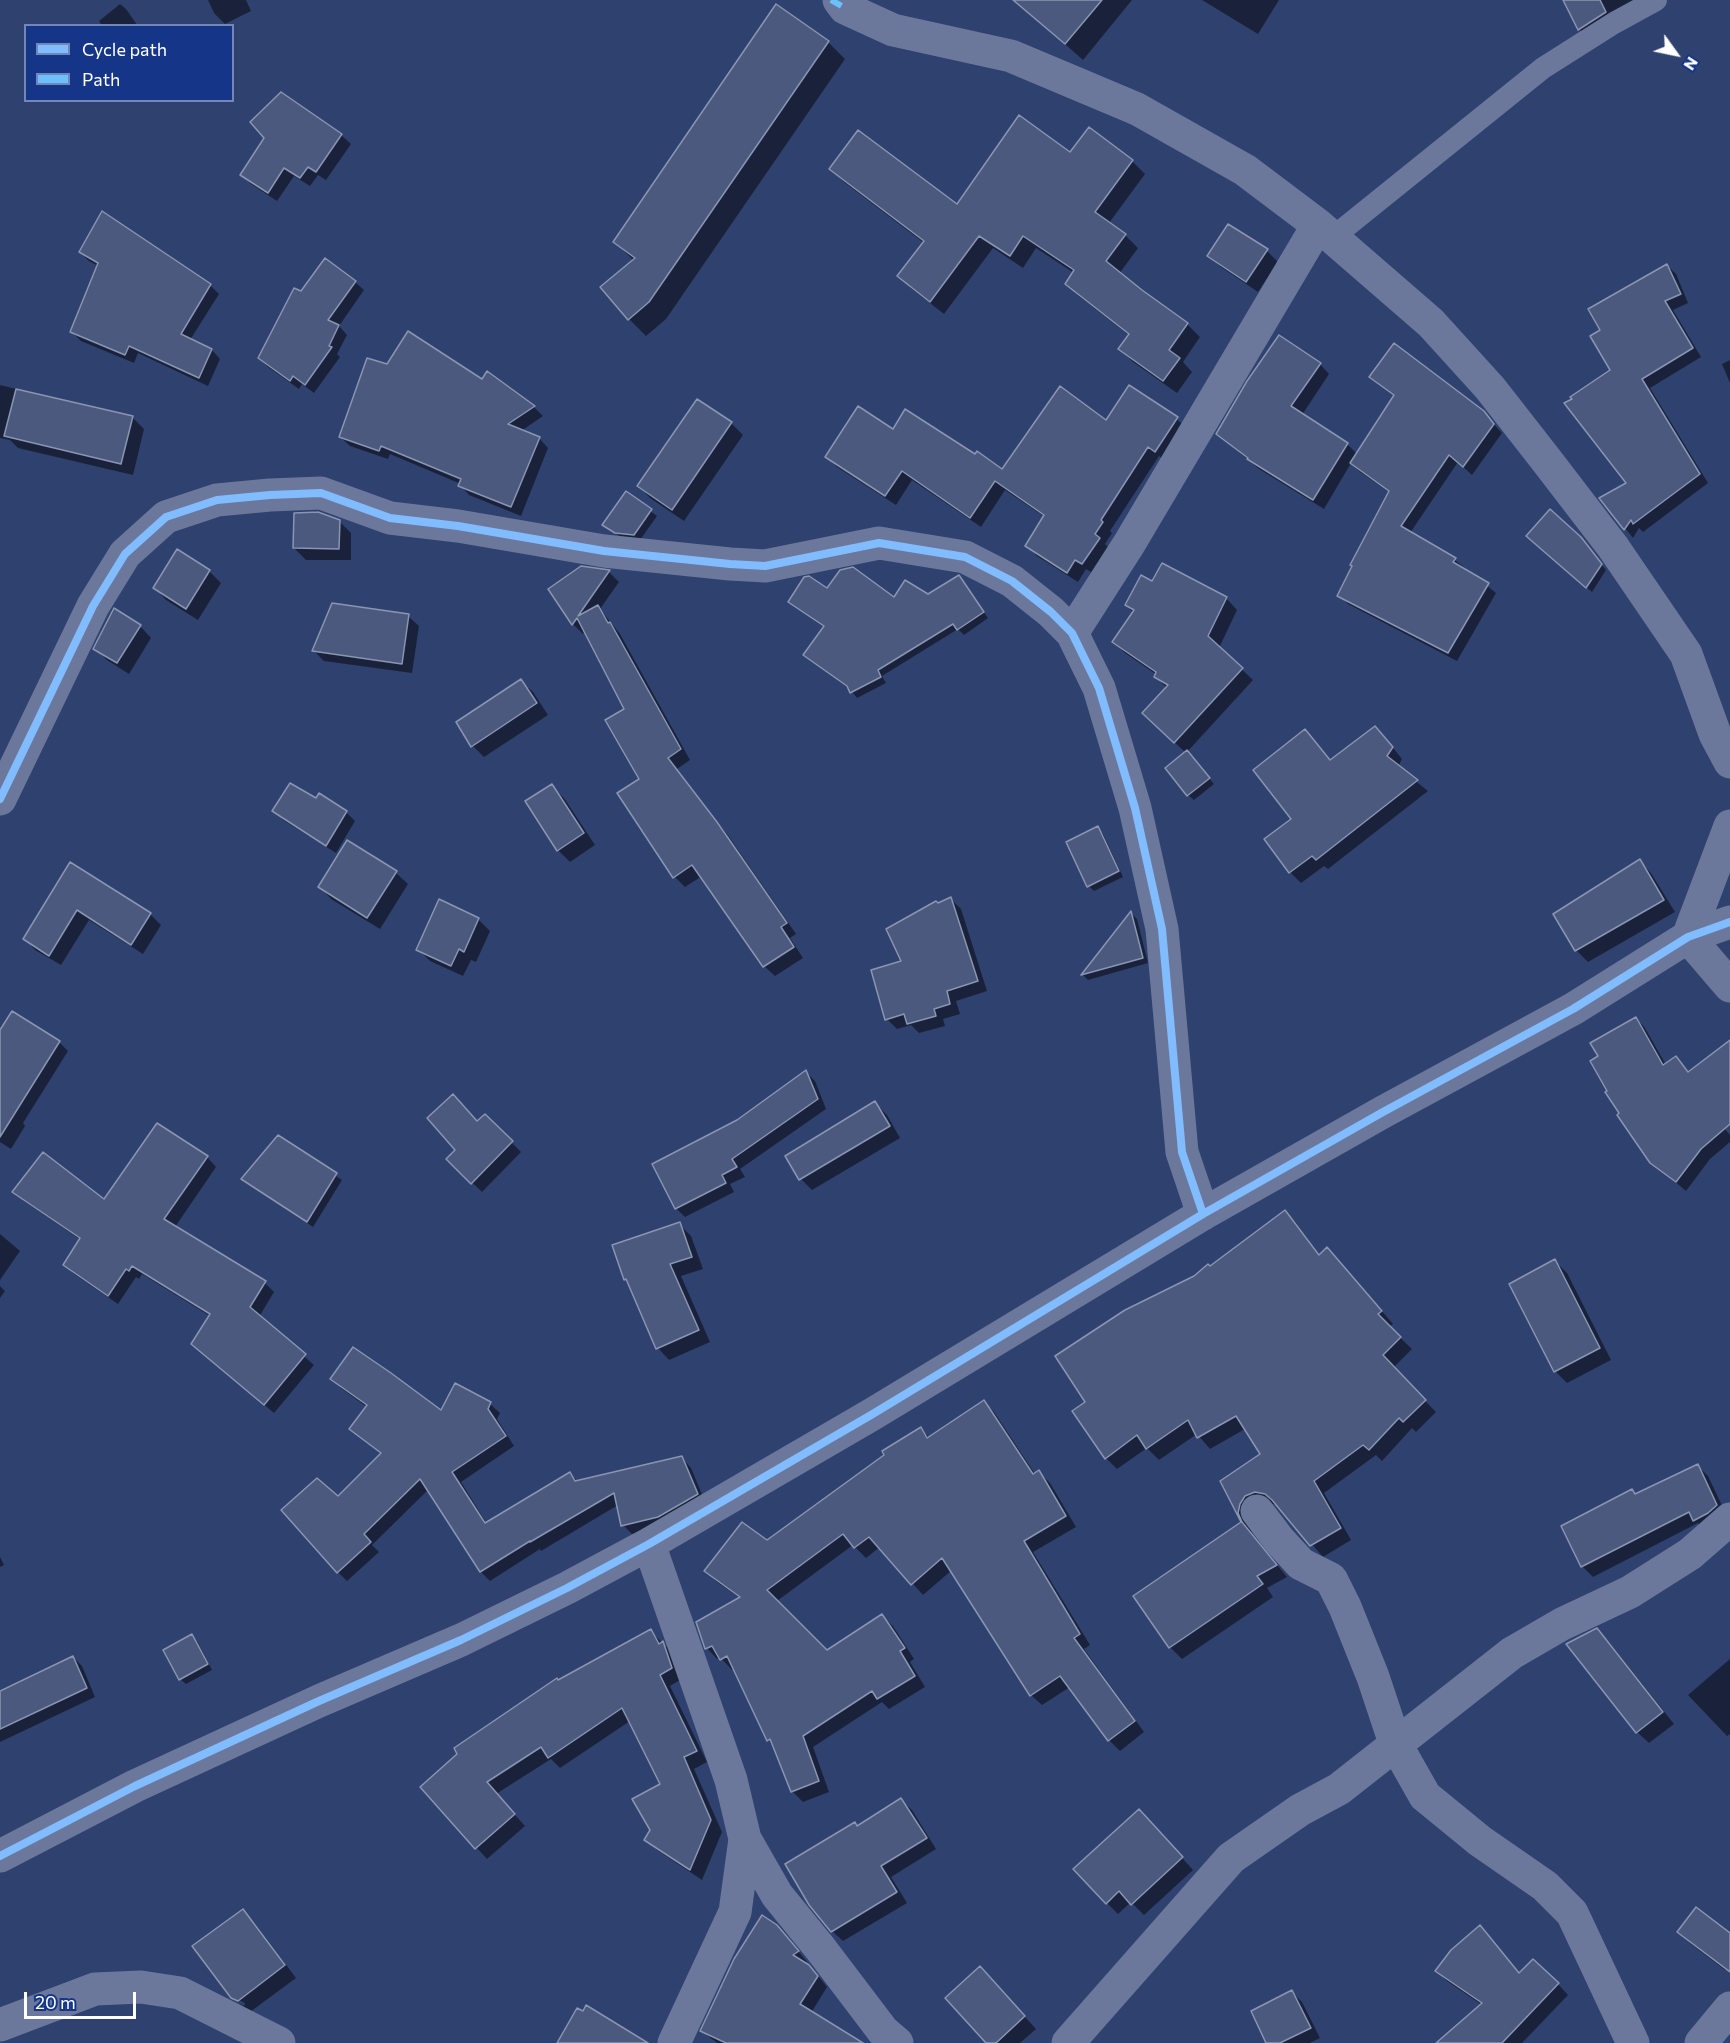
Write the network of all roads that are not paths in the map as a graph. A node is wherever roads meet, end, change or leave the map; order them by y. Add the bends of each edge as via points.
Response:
1 (839, 0) edge
2 (1656, 0) edge
3 (1325, 232) junction
4 (1072, 633) junction
5 (1730, 762) edge
6 (0, 800) edge
7 (1730, 826) edge
8 (1730, 922) edge
9 (1688, 937) junction
10 (1730, 986) edge
11 (1203, 1214) junction
12 (1257, 1511) dead end
13 (1730, 1519) edge
14 (649, 1544) junction
15 (1395, 1743) junction
16 (745, 1839) junction
17 (0, 1856) edge
18 (1730, 2008) edge
19 (0, 2025) edge
20 (279, 2043) edge
21 (674, 2043) edge
22 (897, 2043) edge
23 (1068, 2043) edge
24 (1633, 2043) edge
25 (1701, 2043) edge

1 - 3 street via 845,8 893,30 1011,56 1137,109 1245,170
2 - 3 lane via 1543,69
3 - 4 street
3 - 5 street via 1431,323 1490,388 1553,469 1686,654 1715,734
4 - 6 street via 1012,581 965,557 879,543 765,566 730,564 604,551 390,518 321,493 217,500 166,517 125,554 93,606
4 - 11 street via 1099,688 1135,808 1162,929 1182,1152
7 - 9 street
8 - 9 street
9 - 10 street
9 - 11 street via 1573,1009
11 - 14 street
12 - 15 street via 1301,1564 1330,1579 1373,1677
13 - 15 street via 1690,1554 1630,1592 1512,1653
14 - 16 street via 731,1780
14 - 17 street via 461,1640 135,1786
15 - 23 street via 1339,1789 1300,1810 1231,1858
15 - 24 street via 1425,1796 1545,1886 1572,1913
16 - 21 street via 735,1912
16 - 22 street via 777,1895 883,2031
18 - 25 street
19 - 20 street via 96,1989 141,1987 180,1993

